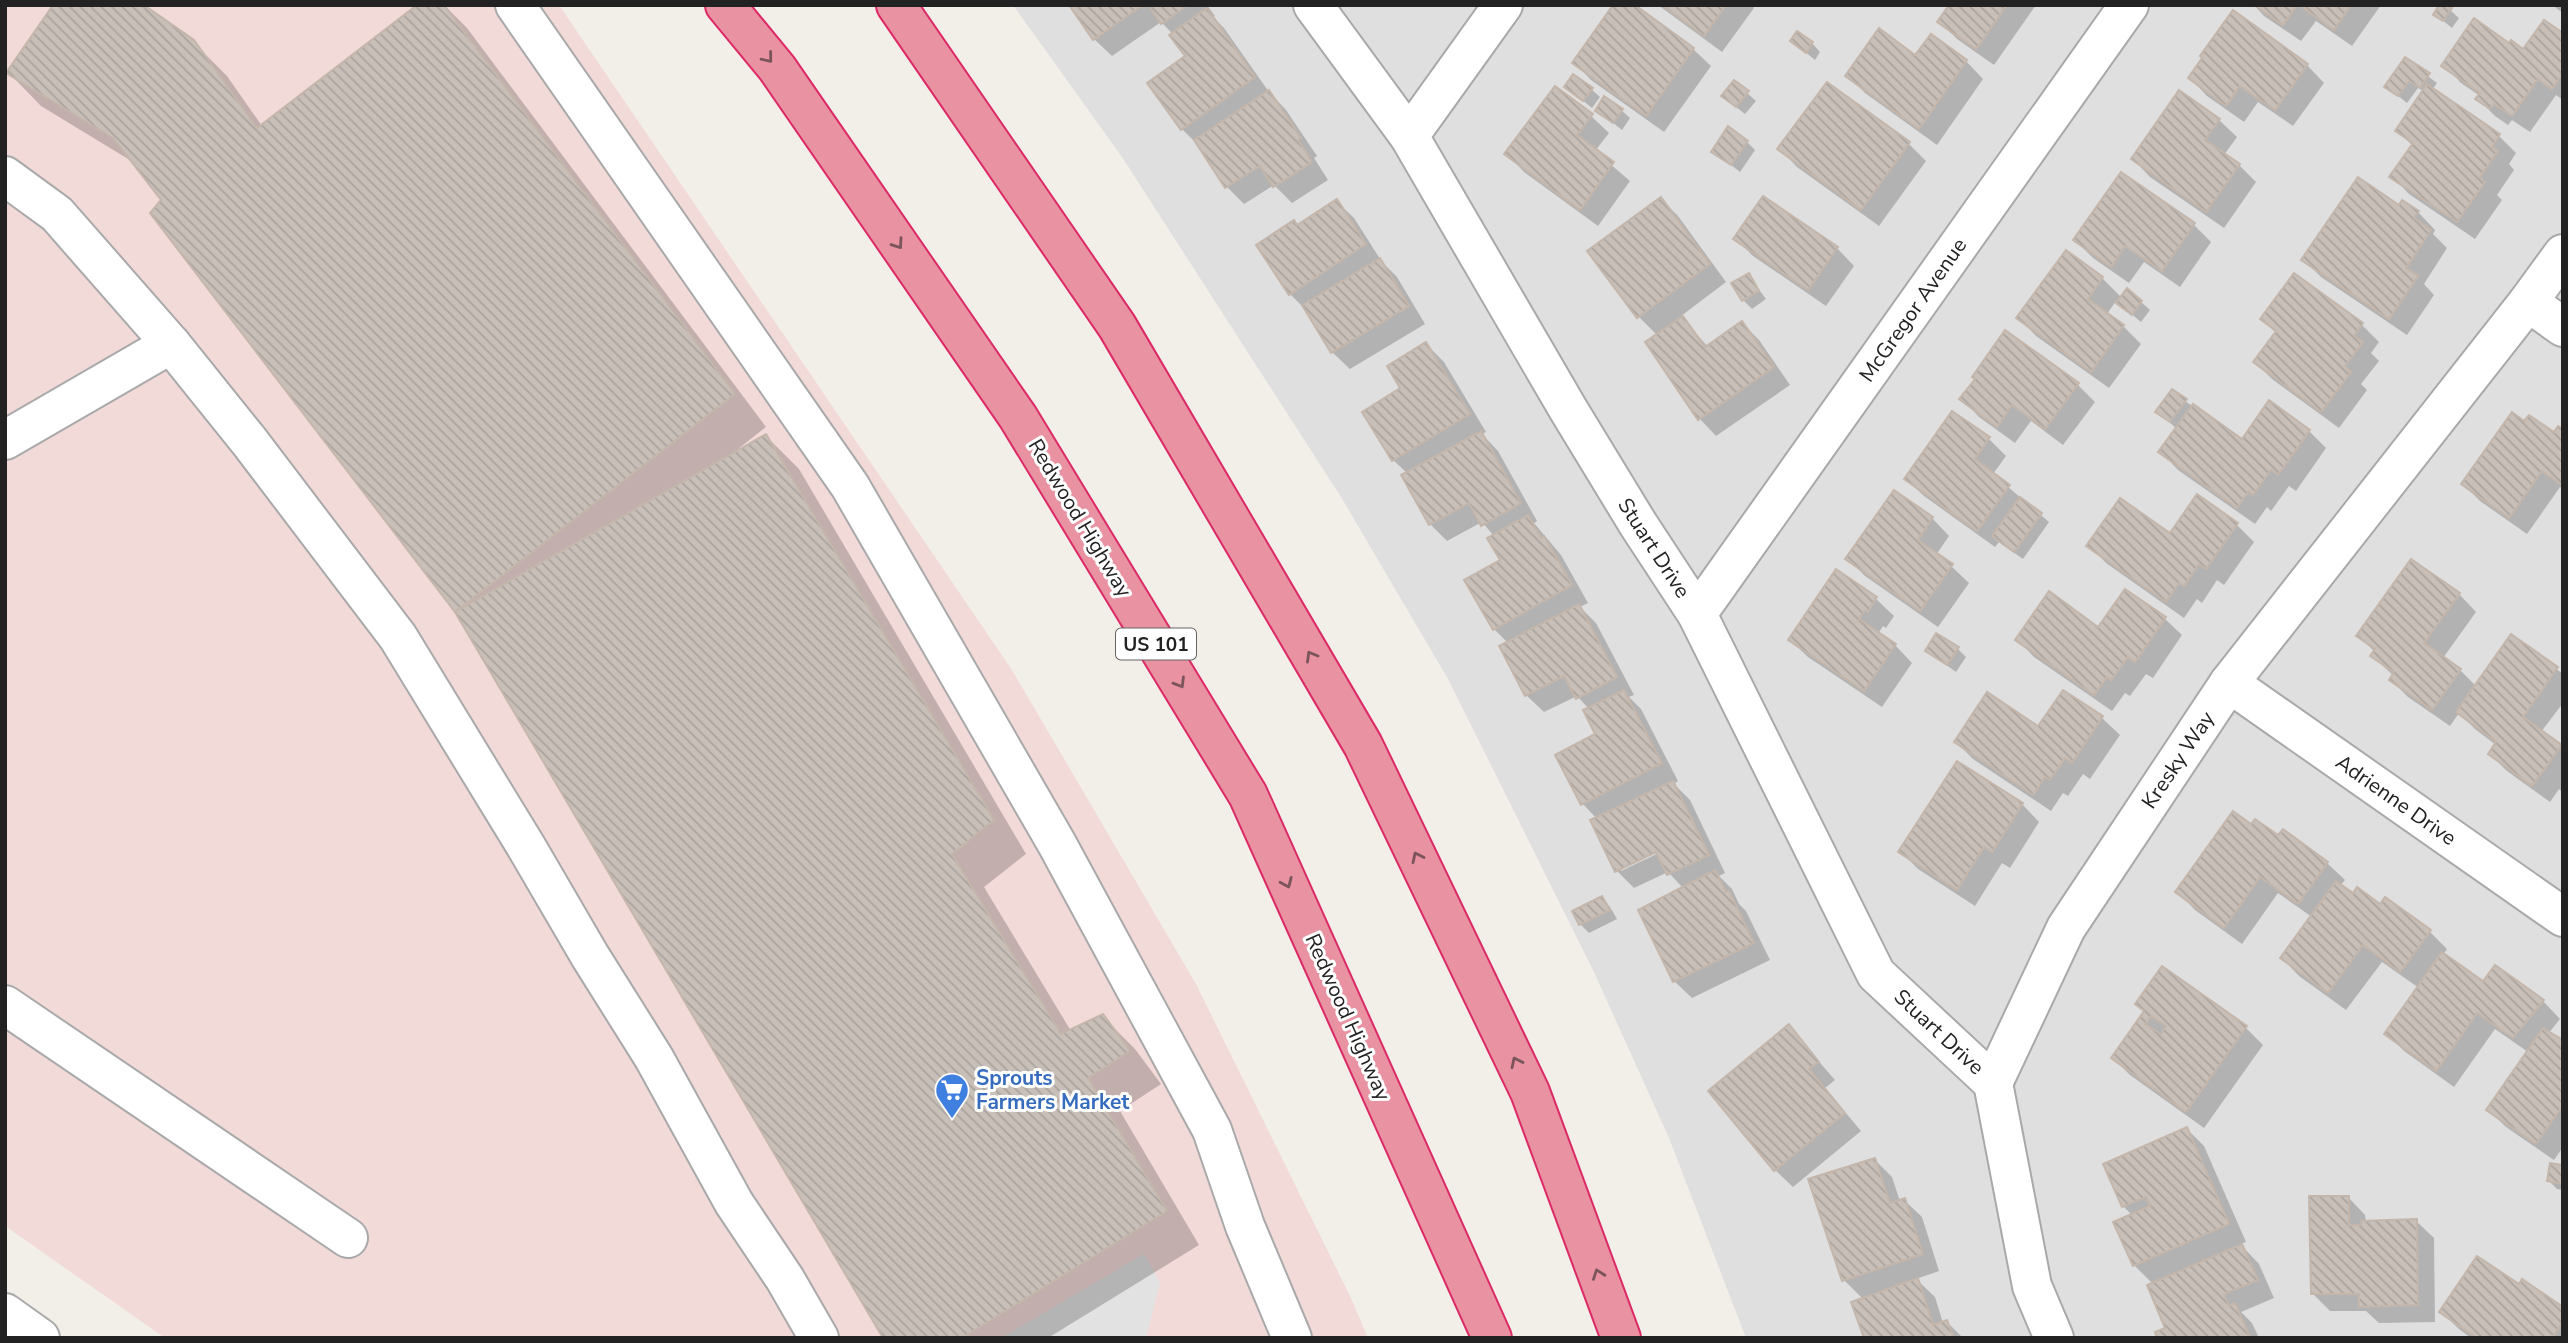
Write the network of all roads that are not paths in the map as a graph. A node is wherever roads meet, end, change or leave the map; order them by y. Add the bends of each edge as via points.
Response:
1 (515, 5) edge
2 (725, 5) edge
3 (896, 5) edge
4 (1313, 5) edge
5 (1503, 5) edge
6 (2129, 5) edge
7 (1409, 136) junction
8 (5, 176) edge
9 (2563, 254) edge
10 (2528, 302) junction
11 (2563, 327) edge
12 (171, 344) junction
13 (5, 440) edge
14 (1697, 614) junction
15 (2229, 683) junction
16 (2563, 917) edge
17 (5, 1005) edge
18 (1993, 1083) junction
19 (348, 1238) dead end
20 (5, 1313) edge
21 (40, 1338) edge
22 (819, 1338) edge
23 (1292, 1338) edge
24 (1492, 1338) edge
25 (1621, 1338) edge
26 (2054, 1338) edge

1 - 23 street via 857,498 1057,844 1212,1130 1245,1226
2 -> 24 highway, Redwood Highway / US 101 via 776,68 1018,417 1248,795
25 -> 3 highway via 1530,1092 1363,745 1117,326
4 - 7 street, Stuart Drive
5 - 7 street
6 - 14 street, McGregor Avenue
7 - 14 street, Stuart Drive via 1575,421
8 - 12 street via 57,214
9 - 10 street, Kresky Way
10 - 11 street
10 - 15 street, Kresky Way
12 - 13 street
12 - 22 street via 398,637
14 - 18 street, Stuart Drive via 1876,974
15 - 16 street, Adrienne Drive
15 - 18 street, Kresky Way via 2066,928
17 - 19 street
18 - 26 street via 2032,1286
20 - 21 street

